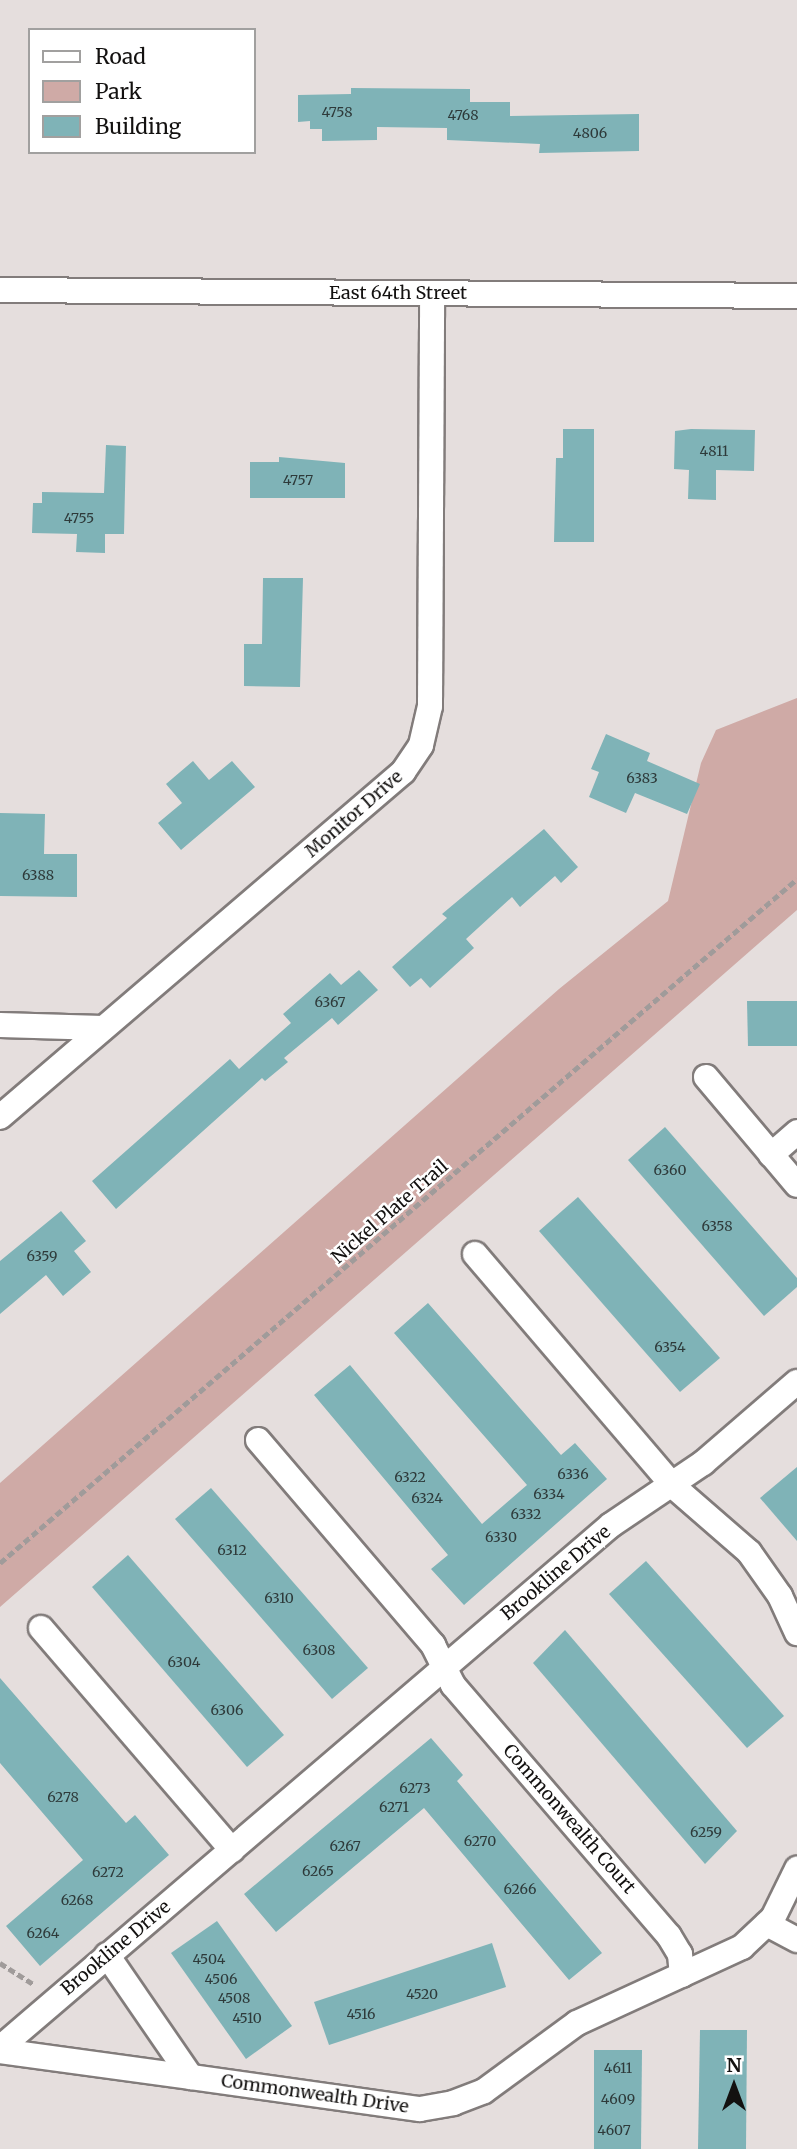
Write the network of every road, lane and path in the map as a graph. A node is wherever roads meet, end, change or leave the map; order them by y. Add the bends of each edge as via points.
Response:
1 (0, 290) edge
2 (432, 294) junction
3 (797, 296) edge
4 (797, 879) edge
5 (0, 1025) edge
6 (103, 1028) junction
7 (706, 1077) dead end
8 (0, 1117) edge
9 (797, 1132) edge
10 (771, 1155) junction
11 (797, 1185) edge
12 (475, 1254) dead end
13 (797, 1382) edge
14 (258, 1440) dead end
15 (673, 1486) junction
16 (0, 1563) edge
17 (41, 1628) dead end
18 (797, 1633) edge
19 (444, 1668) junction
20 (232, 1850) junction
21 (797, 1869) edge
22 (767, 1924) junction
23 (797, 1941) edge
24 (107, 1955) junction
25 (0, 1963) edge
26 (682, 1975) junction
27 (57, 1998) junction
28 (0, 2049) edge
29 (191, 2077) junction

1 - 2 street, East 64th Street
2 - 3 street, East 64th Street
2 - 6 street, Monitor Drive via 430,706 421,745 403,772
4 - 16 path, Nickel Plate Trail
5 - 6 street
6 - 8 street, Monitor Drive
7 - 10 street
9 - 10 street
10 - 11 street
12 - 15 street
13 - 15 street, Brookline Drive
14 - 19 street via 433,1645
15 - 18 street via 749,1552 780,1596
15 - 19 street, Brookline Drive via 611,1525
17 - 20 street
19 - 20 street, Brookline Drive
19 - 26 street, Commonwealth Court via 453,1685 669,1936 680,1955
20 - 24 street, Brookline Drive
21 - 22 street
22 - 23 street
22 - 26 street, Commonwealth Drive via 723,1959
24 - 27 street, Brookline Drive
24 - 29 street
25 - 27 path
26 - 29 street, Commonwealth Drive via 577,2023 484,2091 453,2103 408,2109
27 - 28 street, Brookline Drive
28 - 29 street, Commonwealth Drive

